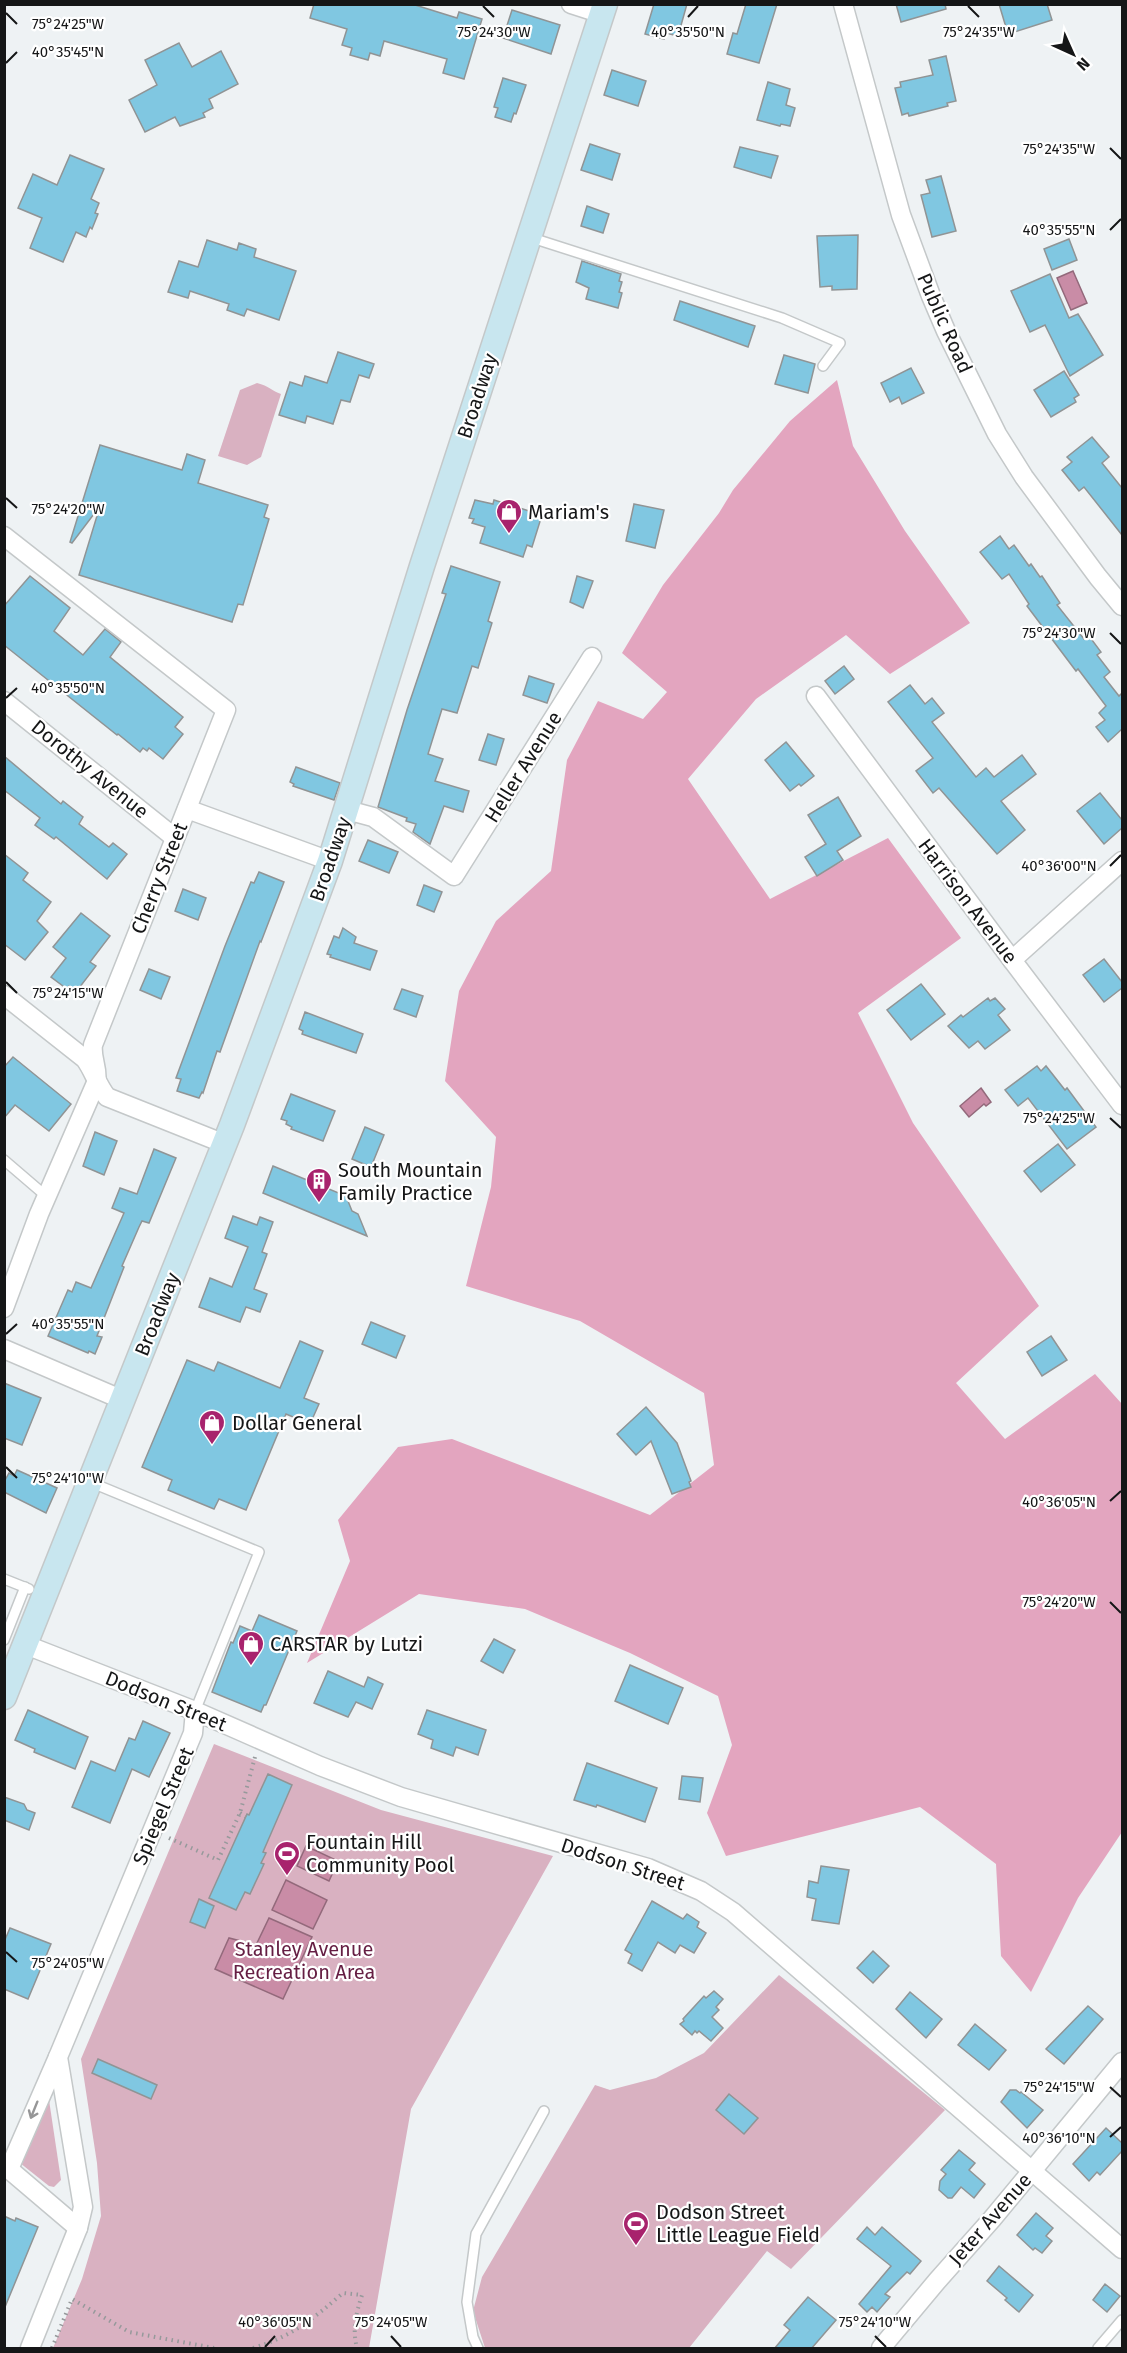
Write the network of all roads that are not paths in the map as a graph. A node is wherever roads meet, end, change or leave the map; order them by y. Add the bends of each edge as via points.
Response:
1 (571, 4) edge
2 (843, 4) edge
3 (604, 9) edge
4 (529, 237) junction
5 (823, 366) dead end
6 (4, 536) edge
7 (1122, 606) edge
8 (592, 657) dead end
9 (816, 696) dead end
10 (4, 700) edge
11 (187, 809) junction
12 (346, 810) junction
13 (175, 838) junction
14 (330, 861) junction
15 (1122, 861) edge
16 (1012, 960) junction
17 (4, 995) edge
18 (96, 1083) junction
19 (1122, 1105) edge
20 (225, 1144) junction
21 (4, 1160) edge
22 (46, 1196) junction
23 (4, 1308) edge
24 (4, 1349) edge
25 (123, 1400) junction
26 (90, 1482) junction
27 (4, 1579) edge
28 (35, 1591) junction
29 (15, 1652) edge
30 (4, 1696) edge
31 (195, 1711) junction
32 (58, 2057) junction
33 (1122, 2062) edge
34 (544, 2111) dead end
35 (7, 2167) edge
36 (1032, 2171) junction
37 (78, 2228) junction
38 (1122, 2249) edge
39 (1122, 2320) edge
40 (30, 2349) edge
41 (478, 2349) edge
42 (881, 2349) edge
43 (1098, 2349) edge

1 - 3 street
2 - 7 street, Public Road via 901,215 946,331 997,434 1024,477
3 - 4 main road, Broadway
4 - 5 lane via 782,318 840,343
4 - 12 main road, Broadway
6 - 11 street, Cherry Street via 226,710
8 - 12 street, Heller Avenue via 454,876 374,817
9 - 16 street, Harrison Avenue
10 - 13 street, Dorothy Avenue
11 - 13 street, Cherry Street
11 - 14 street
12 - 14 main road, Broadway
13 - 18 street, Cherry Street via 93,1045
14 - 20 main road, Broadway
15 - 16 street
16 - 19 street, Harrison Avenue
17 - 18 street via 85,1059
18 - 20 street via 108,1097
18 - 22 street
20 - 25 main road, Broadway
21 - 22 lane
22 - 23 street
24 - 25 street
25 - 26 main road, Broadway
26 - 28 main road, Broadway
26 - 31 lane, Spiegel Street via 259,1552
27 - 28 lane
28 - 29 main road, Broadway
29 - 30 main road, Broadway
29 - 31 street, Dodson Street
31 - 32 street, Spiegel Street via 193,1733
31 - 36 street, Dodson Street via 401,1797 639,1865 701,1891 732,1912
32 -> 35 street, Spiegel Street
32 - 37 street via 83,2207
33 - 36 street, Jeter Avenue
34 - 41 lane via 476,2234 466,2302
35 - 37 street
36 - 38 street, Dodson Street
36 - 42 street, Jeter Avenue
37 - 40 street
39 - 43 lane

